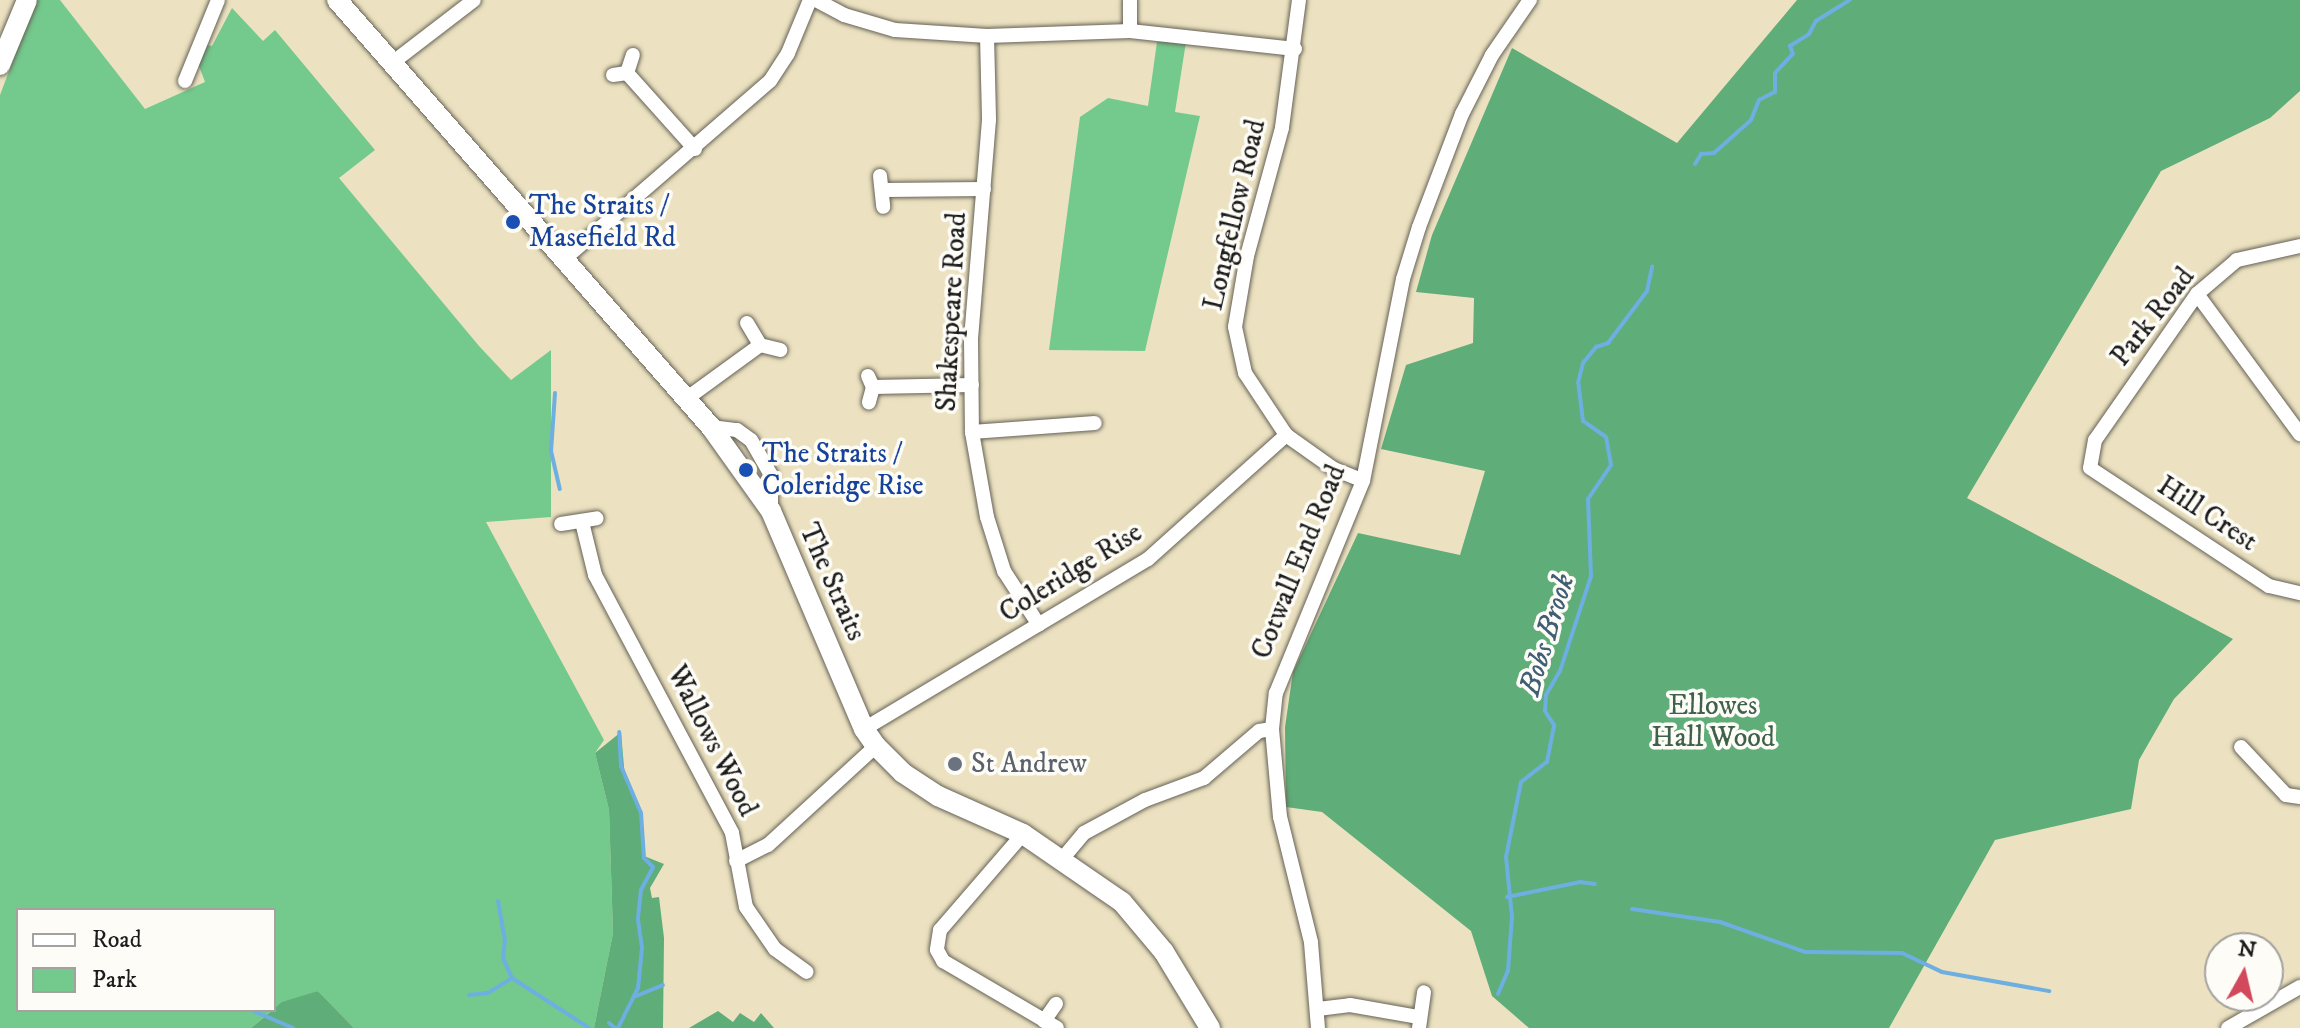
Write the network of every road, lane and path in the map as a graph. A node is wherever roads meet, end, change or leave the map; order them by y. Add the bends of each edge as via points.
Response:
1 (27, 0) edge
2 (218, 0) edge
3 (337, 0) edge
4 (474, 0) edge
5 (813, 0) edge
6 (1130, 0) edge
7 (1299, 0) edge
8 (1530, 0) edge
9 (1130, 31) junction
10 (987, 36) junction
11 (1295, 49) junction
12 (633, 55) dead end
13 (392, 63) junction
14 (0, 65) edge
15 (185, 81) dead end
16 (695, 149) junction
17 (984, 189) junction
18 (883, 207) dead end
19 (2300, 246) edge
20 (562, 261) junction
21 (2197, 294) junction
22 (747, 323) dead end
23 (760, 345) junction
24 (780, 350) dead end
25 (972, 385) junction
26 (870, 388) dead end
27 (686, 399) junction
28 (1095, 423) dead end
29 (972, 432) junction
30 (2300, 434) edge
31 (1286, 435) junction
32 (2090, 468) joint
33 (1363, 481) junction
34 (561, 524) dead end
35 (2300, 593) edge
36 (1039, 625) junction
37 (1272, 729) junction
38 (870, 737) junction
39 (2241, 747) dead end
40 (2300, 797) edge
41 (1023, 834) junction
42 (1063, 858) junction
43 (736, 861) junction
44 (807, 972) dead end
45 (2300, 987) edge
46 (1424, 992) dead end
47 (1056, 1004) dead end
48 (1318, 1009) junction
49 (1419, 1023) edge
50 (1050, 1024) edge
51 (1210, 1028) edge
52 (1318, 1028) edge
53 (2228, 1028) edge

1 - 14 street
2 - 15 street via 182,62
3 - 13 street, The Straits
4 - 13 street
5 - 10 street via 895,30
5 - 16 street via 778,70
6 - 9 street
7 - 11 street, Longfellow Road
8 - 33 street, Cotwall End Road via 1492,55 1462,114 1419,227 1403,279
9 - 10 street
9 - 11 street
10 - 17 street, Shakespeare Road
11 - 31 street, Longfellow Road via 1235,327 1245,373
12 - 16 street via 620,74
13 - 20 street, The Straits
16 - 20 street
17 - 18 street via 882,183
17 - 25 street, Shakespeare Road
19 - 21 street, Park Road via 2237,260
20 - 27 street, The Straits
21 - 30 street
21 - 32 street, Park Road via 2095,440
22 - 23 street
23 - 24 street
23 - 27 street
25 - 26 street
25 - 29 street, Shakespeare Road
27 - 38 street, The Straits via 771,511
28 - 29 street
29 - 36 street, Shakespeare Road via 987,517 1004,571
31 - 33 street, Longfellow Road via 1323,463
31 - 36 street, Coleridge Rise via 1148,559
32 - 35 street, Hill Crest via 2269,586
33 - 37 street, Cotwall End Road via 1332,566 1280,674
34 - 43 street, Wallows Wood via 589,520 595,575 732,833
36 - 38 street, Coleridge Rise
37 - 42 street via 1259,731 1204,778 1145,800 1084,833
37 - 48 street, Cotwall End Road via 1280,817 1311,942
38 - 41 street, The Straits via 903,773 938,796
38 - 43 street, Coleridge Rise via 768,845
39 - 40 street via 2286,795
41 - 42 street, The Straits
41 - 50 street via 940,930 937,950 943,961
42 - 51 street, The Straits via 1122,902 1164,952
43 - 44 street, Wallows Wood via 746,907 775,949
45 - 53 street
46 - 49 street
47 - 50 street
48 - 49 street via 1350,1005
48 - 52 street, Cotwall End Road

